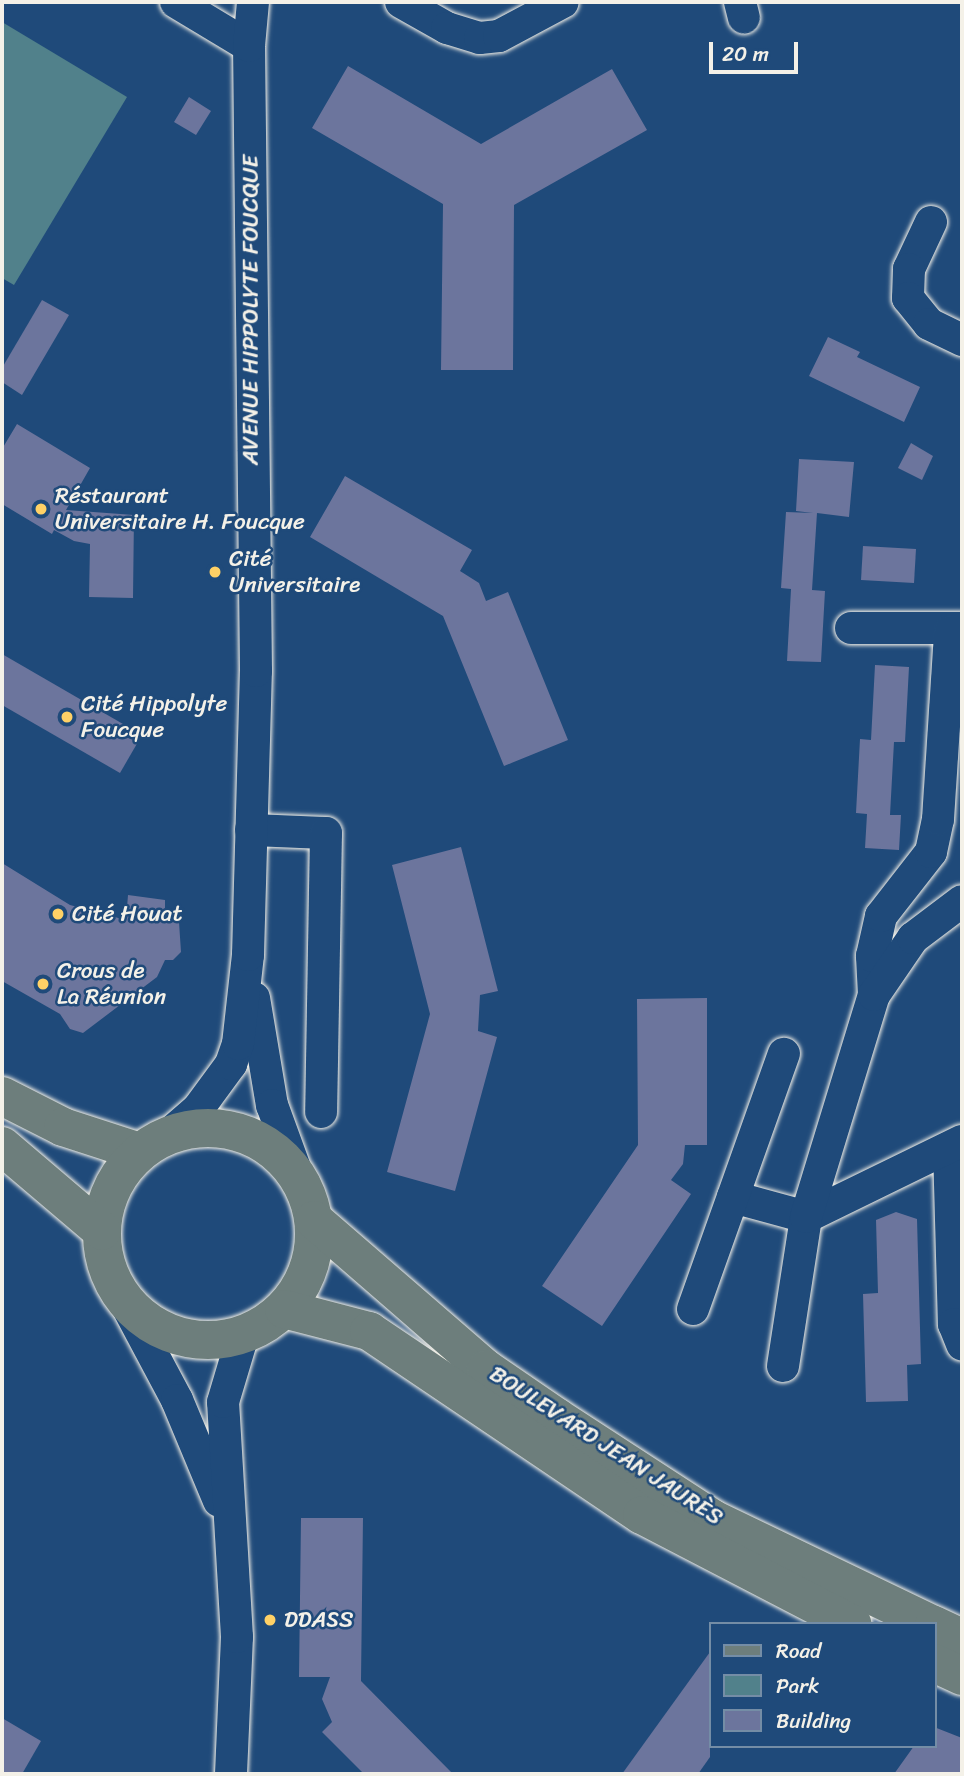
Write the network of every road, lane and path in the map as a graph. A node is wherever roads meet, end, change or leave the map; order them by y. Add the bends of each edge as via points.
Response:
1 (176, 2) edge
2 (253, 2) edge
3 (401, 2) edge
4 (563, 2) edge
5 (248, 46) junction
6 (931, 222) dead end
7 (962, 340) edge
8 (851, 628) dead end
9 (956, 630) edge
10 (251, 830) junction
11 (962, 901) edge
12 (248, 955) junction
13 (874, 995) junction
14 (783, 1054) dead end
15 (2, 1096) edge
16 (321, 1112) dead end
17 (154, 1143) junction
18 (956, 1145) edge
19 (2, 1146) edge
20 (299, 1179) junction
21 (733, 1197) junction
22 (806, 1217) junction
23 (314, 1220) junction
24 (102, 1231) junction
25 (118, 1291) junction
26 (284, 1309) junction
27 (693, 1309) dead end
28 (243, 1335) junction
29 (962, 1344) edge
30 (783, 1366) dead end
31 (230, 1530) junction
32 (848, 1622) edge
33 (929, 1622) edge
34 (936, 1625) edge
35 (962, 1638) edge
36 (936, 1664) edge
37 (962, 1676) edge
38 (231, 1774) edge

1 - 5 street
2 - 5 street, AVENUE HIPPOLYTE FOUCQUE
3 - 4 street via 447,28 480,38 499,36
5 - 10 street, AVENUE HIPPOLYTE FOUCQUE via 256,671
6 - 7 street via 909,269 908,298 929,324
8 - 9 street
9 - 13 street via 931,852 897,893 874,935
10 - 12 street, AVENUE HIPPOLYTE FOUCQUE
10 - 16 street via 326,833
11 - 13 street via 913,938
12 - 17 street, AVENUE HIPPOLYTE FOUCQUE via 238,1044 231,1064 198,1109
12 - 20 street, AVENUE HIPPOLYTE FOUCQUE via 272,1105
13 - 22 street
14 - 21 street
15 - 17 main road, BOULEVARD JEAN JAURÈS via 63,1127
17 - 20 main road, BOULEVARD JEAN JAURÈS via 231,1131 281,1157
17 - 24 main road, BOULEVARD JEAN JAURÈS via 120,1174 107,1201
18 - 22 street
18 - 29 street via 954,1324
19 - 24 main road
20 - 23 main road, BOULEVARD JEAN JAURÈS
21 - 22 street
21 - 27 street
22 - 30 street
23 - 26 main road, BOULEVARD JEAN JAURÈS via 313,1253
23 - 33 main road, BOULEVARD JEAN JAURÈS via 486,1369 567,1425 713,1518
24 - 25 main road, BOULEVARD JEAN JAURÈS via 105,1262
25 - 28 main road, BOULEVARD JEAN JAURÈS via 142,1317 173,1335 208,1340
25 - 31 street via 177,1400
26 - 28 main road, BOULEVARD JEAN JAURÈS
26 - 32 main road, BOULEVARD JEAN JAURÈS via 369,1331 642,1515
28 - 31 street via 223,1402
31 - 38 street via 237,1637
34 - 35 main road, BOULEVARD JEAN JAURÈS
36 - 37 main road

